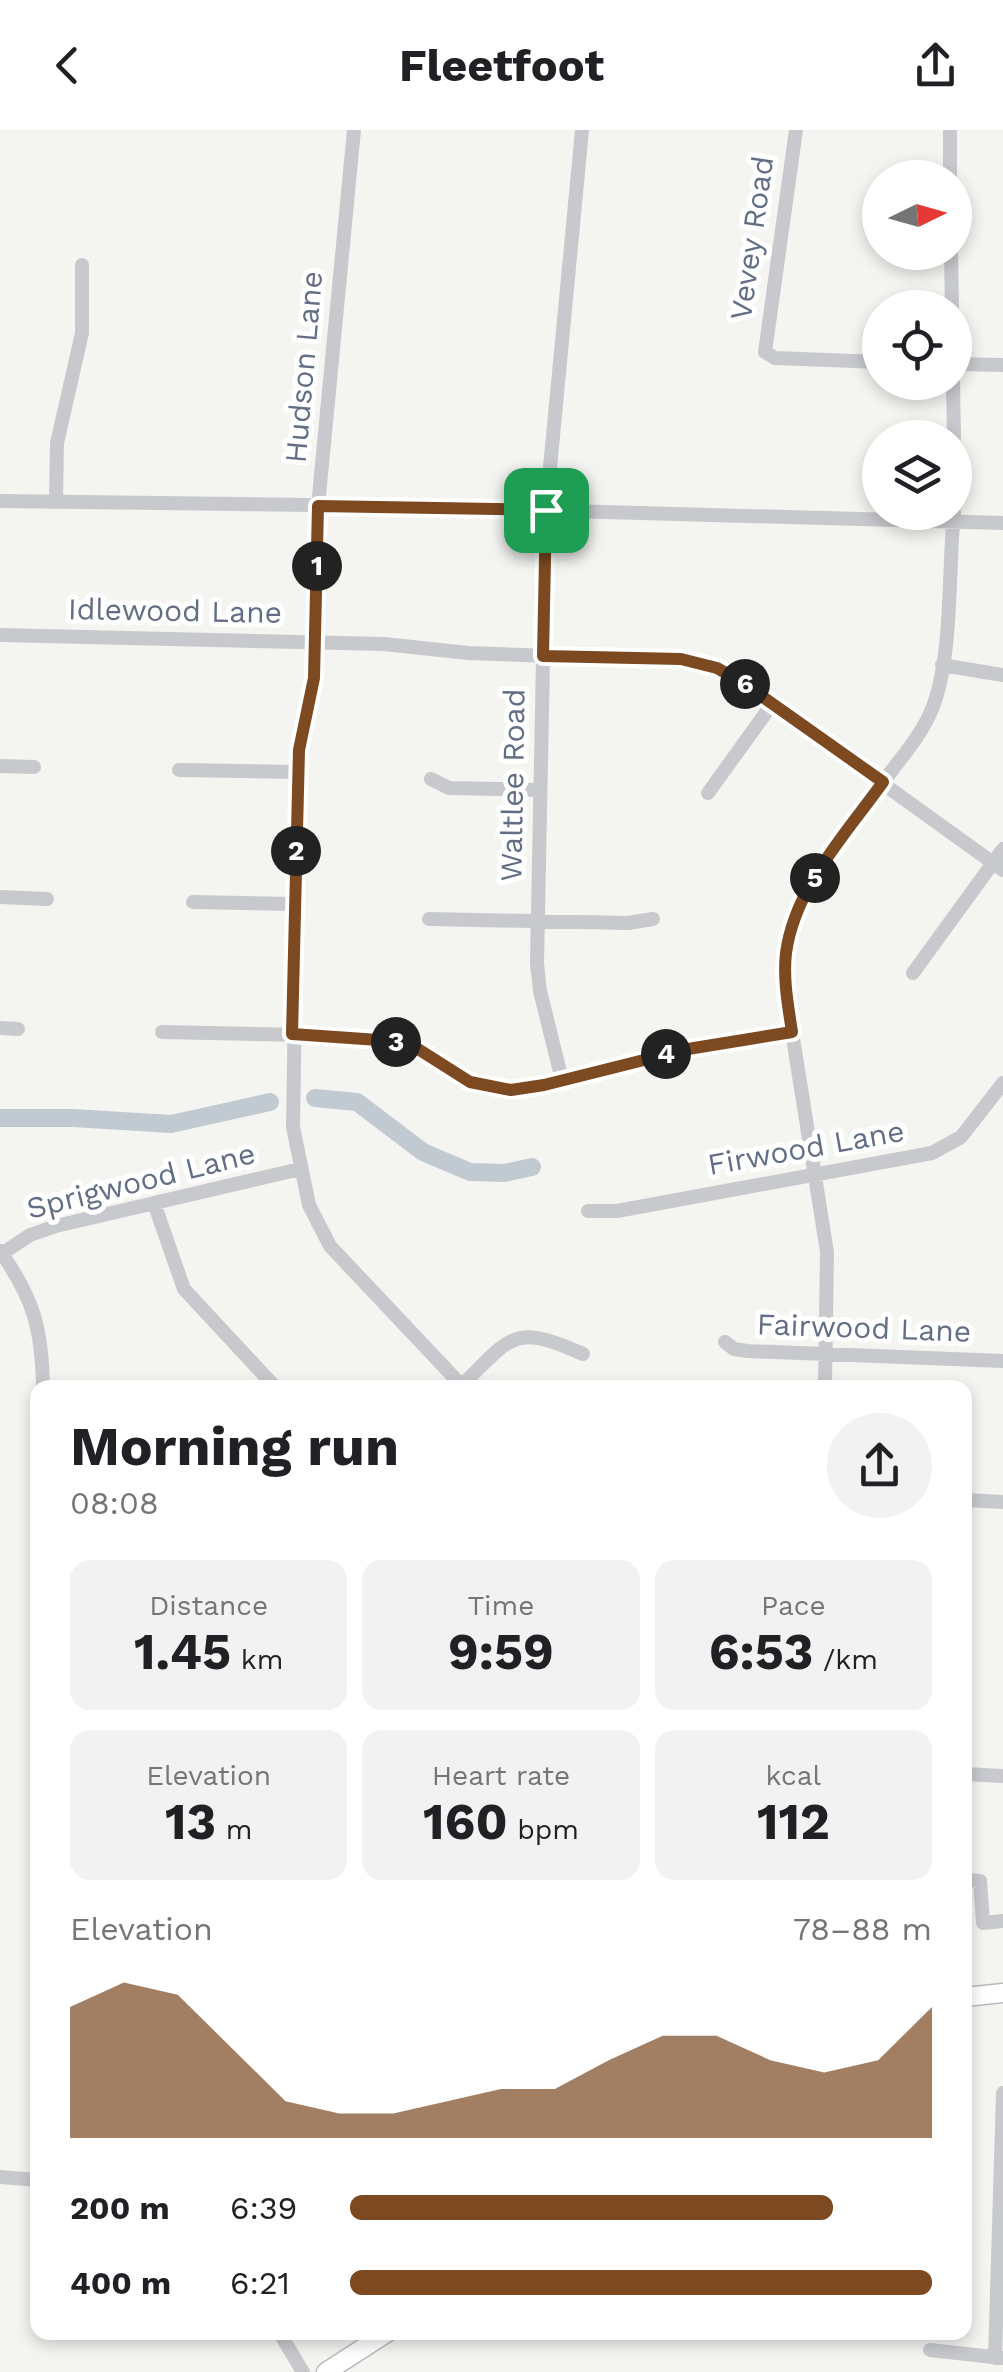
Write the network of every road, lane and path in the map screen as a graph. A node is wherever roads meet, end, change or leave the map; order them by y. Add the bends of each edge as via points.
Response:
1 (354, 130) edge
2 (582, 130) edge
3 (796, 130) edge
4 (950, 130) edge
5 (950, 160) edge
6 (82, 265) dead end
7 (862, 361) edge
8 (972, 364) edge
9 (1003, 365) edge
10 (0, 501) edge
11 (56, 502) junction
12 (318, 506) junction
13 (546, 510) junction
14 (862, 515) edge
15 (972, 519) edge
16 (1003, 523) edge
17 (953, 530) edge
18 (0, 636) edge
19 (316, 642) junction
20 (543, 656) junction
21 (942, 666) junction
22 (1003, 675) edge
23 (773, 703) junction
24 (0, 766) edge
25 (34, 767) dead end
26 (179, 770) dead end
27 (298, 772) junction
28 (431, 779) dead end
29 (883, 782) junction
30 (540, 790) junction
31 (708, 793) dead end
32 (1003, 849) edge
33 (998, 866) edge
34 (0, 898) edge
35 (47, 899) dead end
36 (192, 902) dead end
37 (295, 904) junction
38 (428, 919) dead end
39 (653, 919) dead end
40 (537, 921) junction
41 (913, 973) dead end
42 (0, 1028) edge
43 (18, 1029) dead end
44 (162, 1032) dead end
45 (792, 1032) junction
46 (292, 1034) junction
47 (562, 1080) junction
48 (1003, 1083) edge
49 (998, 1103) edge
50 (300, 1170) junction
51 (815, 1174) junction
52 (154, 1203) junction
53 (588, 1211) dead end
54 (1, 1253) edge
55 (725, 1342) dead end
56 (583, 1354) dead end
57 (827, 1354) junction
58 (1003, 1361) edge
59 (43, 1380) edge
60 (269, 1380) edge
61 (454, 1380) edge
62 (468, 1380) edge
63 (825, 1380) edge
64 (972, 1500) edge
65 (1003, 1502) edge
66 (972, 1774) edge
67 (1003, 1776) edge
68 (972, 1880) edge
69 (1003, 1921) edge
70 (1003, 1994) edge
71 (972, 1996) edge
72 (1003, 2093) edge
73 (0, 2177) edge
74 (30, 2179) edge
75 (284, 2340) edge
76 (376, 2340) edge
77 (930, 2350) dead end
78 (999, 2358) edge
79 (303, 2372) edge
80 (326, 2372) edge

1 - 12 street, Hudson Lane
2 - 13 street, Waltlee Road
3 - 7 street, Vevey Road via 766,354
4 - 5 street
6 - 11 street via 82,333 57,443
8 - 9 street
10 - 11 street
11 - 12 street
12 - 13 street
12 - 19 street, Hudson Lane
13 - 14 street
13 - 20 street, Waltlee Road
15 - 16 street
17 - 21 street
18 - 19 street, Idlewood Lane
19 - 20 street, Idlewood Lane
19 - 27 street, Hudson Lane
20 - 23 street, Idlewood Lane via 692,661 729,674
20 - 30 street, Waltlee Road
21 - 22 street
21 - 29 street via 932,711
23 - 29 street, Idlewood Lane
23 - 31 street
24 - 25 street
26 - 27 street
27 - 37 street, Hudson Lane
28 - 30 street via 449,788
29 - 33 street, Idlewood Lane
29 - 45 street via 802,899 786,953
30 - 40 street, Waltlee Road
32 - 33 street
33 - 41 street
34 - 35 street
36 - 37 street
37 - 46 street, Hudson Lane
38 - 40 street
39 - 40 street
40 - 47 street, Waltlee Road via 540,992
42 - 43 street
44 - 46 street
45 - 47 street
45 - 51 street
46 - 47 street via 393,1041 495,1090
46 - 50 street, Hudson Lane
48 - 49 street, Firwood Lane
49 - 51 street, Firwood Lane via 946,1148
50 - 52 street, Sprigwood Lane
50 - 61 street, Hudson Lane via 330,1246
51 - 53 street, Firwood Lane
51 - 57 street via 828,1276
52 - 54 street, Sprigwood Lane via 40,1231
52 - 60 street via 184,1289
54 - 59 street via 40,1326
55 - 57 street, Fairwood Lane via 742,1351
56 - 62 street via 547,1338 520,1337
57 - 58 street, Fairwood Lane
57 - 63 street
64 - 65 street
66 - 67 street
68 - 69 street via 980,1881 983,1922
70 - 71 main road
72 - 78 street
73 - 74 street
75 - 79 street
76 - 80 main road
77 - 78 street

